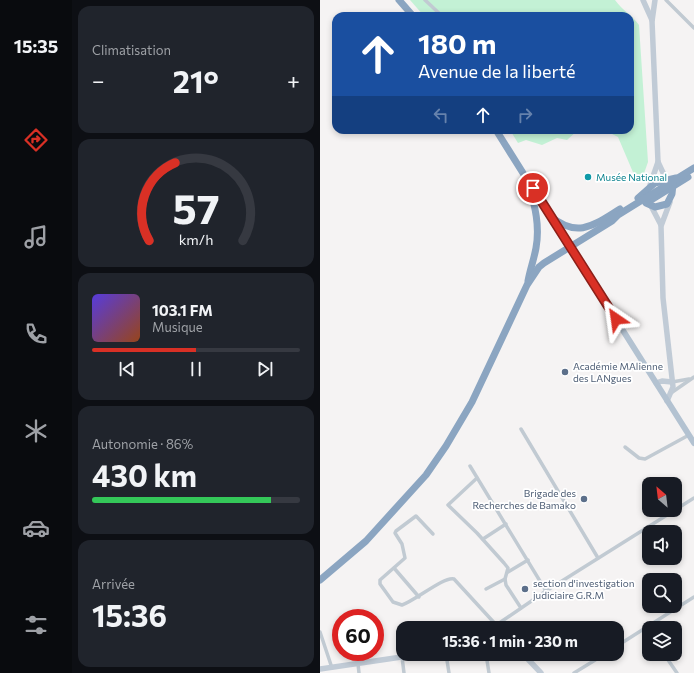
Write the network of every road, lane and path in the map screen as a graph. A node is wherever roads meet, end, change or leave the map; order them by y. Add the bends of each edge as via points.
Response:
1 (399, 0) edge
2 (425, 0) edge
3 (643, 0) edge
4 (655, 0) edge
5 (666, 0) edge
6 (410, 12) edge
7 (438, 12) edge
8 (652, 21) junction
9 (694, 28) edge
10 (499, 134) edge
11 (658, 162) junction
12 (694, 168) edge
13 (694, 172) edge
14 (527, 178) junction
15 (670, 183) junction
16 (649, 189) junction
17 (670, 201) junction
18 (648, 203) junction
19 (550, 216) junction
20 (661, 226) junction
21 (527, 285) junction
22 (692, 378) edge
23 (672, 382) junction
24 (656, 383) junction
25 (671, 393) junction
26 (667, 401) junction
27 (521, 429) dead end
28 (689, 435) junction
29 (694, 443) edge
30 (625, 447) dead end
31 (470, 466) dead end
32 (477, 478) junction
33 (694, 498) edge
34 (682, 506) edge
35 (664, 517) edge
36 (506, 524) junction
37 (433, 534) dead end
38 (483, 539) junction
39 (598, 558) junction
40 (528, 560) junction
41 (394, 568) junction
42 (508, 572) junction
43 (505, 579) junction
44 (320, 580) edge
45 (486, 589) dead end
46 (546, 591) junction
47 (419, 597) junction
48 (694, 598) edge
49 (521, 608) junction
50 (492, 621) edge
51 (505, 621) edge
52 (657, 621) edge
53 (642, 630) edge
54 (320, 632) edge
55 (624, 642) edge
56 (396, 658) edge
57 (402, 661) edge
58 (447, 661) edge
59 (487, 661) edge
60 (530, 661) edge
61 (594, 661) edge
62 (669, 661) edge
63 (358, 664) junction
64 (332, 668) junction
65 (320, 670) edge
66 (359, 673) edge
67 (404, 673) edge
68 (448, 673) edge
69 (489, 673) edge
70 (542, 673) edge
71 (574, 673) edge
72 (677, 673) edge

1 - 6 highway
2 - 7 street
3 - 8 street
4 - 8 street
5 - 9 street
8 - 11 street
10 - 14 highway
11 - 15 street
11 - 16 street
12 - 15 highway
13 - 15 highway
14 - 19 highway
14 - 21 highway via 538,229
15 - 16 highway via 655,183
15 - 17 highway
15 - 18 highway
16 - 18 street
16 - 19 highway via 638,199 587,227 568,228
17 - 18 highway via 659,207
17 - 20 street
18 - 20 street
18 - 21 highway via 553,256 538,267
19 - 24 main road
20 - 23 street via 663,298
21 - 44 highway via 472,402 426,475 366,541
22 - 23 street
22 - 25 street
23 - 24 street
23 - 25 street
24 - 26 main road
25 - 26 street
26 - 28 main road
27 - 39 street
28 - 29 main road
28 - 30 street via 645,459 638,458
31 - 32 street
32 - 36 street
32 - 38 street via 448,505
33 - 34 street
35 - 39 street
36 - 38 street
36 - 40 street
37 - 41 street via 416,516 396,531 405,558
38 - 42 street via 508,568
39 - 46 street
40 - 42 street
40 - 46 street
41 - 47 street
41 - 47 street via 379,582 393,602 402,605
42 - 43 street
43 - 45 street
43 - 49 street via 508,590
46 - 49 street
47 - 50 street via 447,578 454,578
48 - 52 street
49 - 51 street
53 - 55 street
54 - 64 street
56 - 63 street
57 - 67 street
58 - 68 street
59 - 69 street
60 - 70 street
61 - 71 street
62 - 72 street
63 - 64 street
63 - 66 street
64 - 65 street

